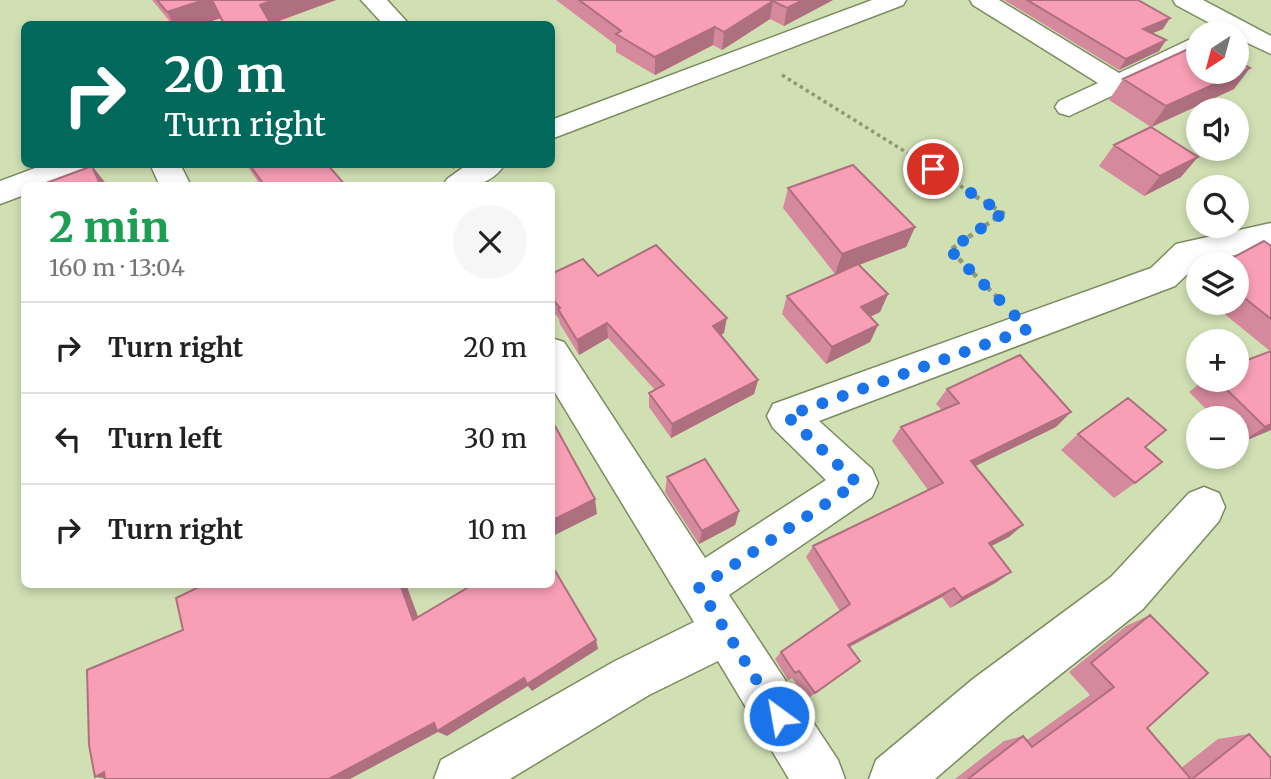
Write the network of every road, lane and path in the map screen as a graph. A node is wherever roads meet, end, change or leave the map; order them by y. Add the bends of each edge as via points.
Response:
1 (373, 0) edge
2 (894, 0) edge
3 (982, 0) edge
4 (1185, 0) edge
5 (393, 21) edge
6 (1210, 21) edge
7 (1250, 39) edge
8 (1271, 46) edge
9 (1186, 51) edge
10 (749, 55) junction
11 (1119, 83) junction
12 (1069, 107) dead end
13 (555, 128) edge
14 (67, 168) edge
15 (484, 168) edge
16 (30, 182) edge
17 (464, 182) edge
18 (21, 185) edge
19 (0, 193) edge
20 (1271, 235) edge
21 (1028, 329) junction
22 (555, 359) edge
23 (1204, 507) dead end
24 (699, 588) junction
25 (726, 632) junction
26 (460, 779) edge
27 (820, 779) edge
28 (895, 779) edge

1 - 5 street
2 - 10 street
3 - 11 street
4 - 6 street
7 - 8 street
9 - 11 street
10 - 13 street
10 - 21 path via 1003,213 950,250
11 - 12 street
14 - 16 street
15 - 17 street
18 - 19 street
20 - 21 street via 1188,253 1163,277
21 - 24 street via 787,416 857,483
22 - 24 street
23 - 28 street via 1127,593 991,697
24 - 25 street
25 - 26 street via 632,678
25 - 27 street

